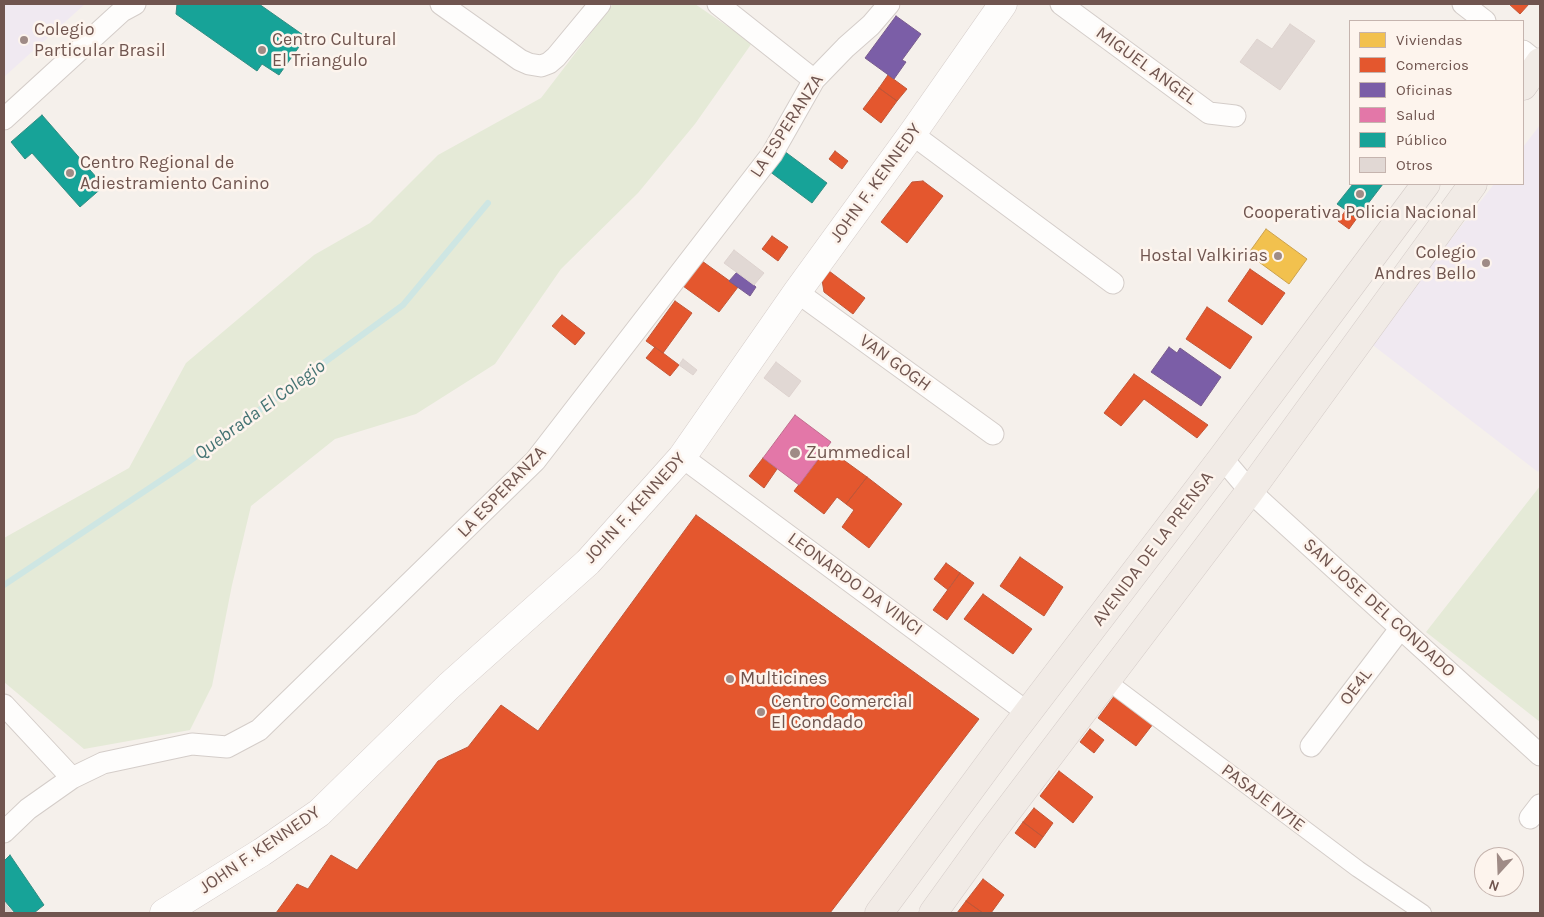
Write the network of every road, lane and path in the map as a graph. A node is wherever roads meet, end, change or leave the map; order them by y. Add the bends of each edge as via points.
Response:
1 (135, 4) edge
2 (441, 4) edge
3 (600, 4) edge
4 (718, 4) edge
5 (889, 4) edge
6 (1003, 4) edge
7 (1061, 4) edge
8 (1463, 4) edge
9 (1484, 20) edge
10 (814, 80) junction
11 (1235, 116) dead end
12 (4, 119) edge
13 (912, 134) junction
14 (1425, 185) edge
15 (1472, 185) edge
16 (1113, 284) dead end
17 (797, 292) junction
18 (993, 434) dead end
19 (682, 457) junction
20 (1222, 458) junction
21 (1250, 491) junction
22 (1400, 629) junction
23 (1106, 680) junction
24 (4, 705) edge
25 (1028, 713) junction
26 (1311, 746) dead end
27 (1540, 754) edge
28 (72, 778) junction
29 (4, 832) edge
30 (164, 913) edge
31 (879, 913) edge
32 (932, 913) edge
33 (1422, 913) edge

1 - 12 street via 122,11
2 - 3 street via 520,60 540,66 556,57
4 - 10 street
5 - 10 street, LA ESPERANZA
6 - 13 main road, JOHN F. KENNEDY
7 - 11 street, MIGUEL ANGEL via 1209,112
8 - 9 street
10 - 28 street, LA ESPERANZA via 772,154 535,461 259,730 227,747 192,744 103,762
13 - 16 street
13 - 17 main road, JOHN F. KENNEDY
14 - 20 main road, AVENIDA DE LA PRENSA
15 - 21 main road
17 - 18 street, VAN GOGH
17 - 19 main road, JOHN F. KENNEDY
19 - 25 street, LEONARDO DA VINCI
19 - 30 main road, JOHN F. KENNEDY via 588,562 449,686 320,812
20 - 21 street, SAN JOSE DEL CONDADO
20 - 25 main road, AVENIDA DE LA PRENSA
21 - 22 street, SAN JOSE DEL CONDADO
21 - 23 main road
22 - 26 street, OE4L
22 - 27 street, SAN JOSE DEL CONDADO
23 - 32 main road
23 - 33 street, PASAJE N71E via 1358,869
24 - 28 street
25 - 31 main road, AVENIDA DE LA PRENSA
28 - 29 street, LA ESPERANZA via 28,809

